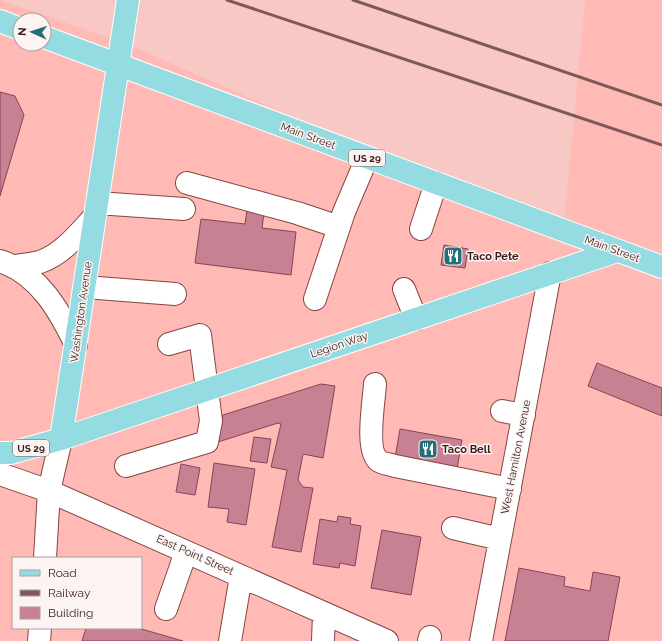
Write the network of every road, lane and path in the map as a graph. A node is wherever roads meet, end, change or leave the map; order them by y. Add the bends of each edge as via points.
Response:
1 (128, 0) edge
2 (0, 22) edge
3 (12, 26) edge
4 (52, 40) edge
5 (117, 65) junction
6 (367, 158) junction
7 (187, 183) dead end
8 (436, 183) junction
9 (184, 209) dead end
10 (96, 210) junction
11 (339, 227) junction
12 (421, 228) dead end
13 (617, 251) junction
14 (7, 264) edge
15 (662, 268) edge
16 (550, 273) junction
17 (85, 287) junction
18 (404, 289) dead end
19 (175, 294) dead end
20 (315, 299) dead end
21 (416, 319) junction
22 (169, 344) dead end
23 (76, 345) junction
24 (376, 384) dead end
25 (208, 390) junction
26 (502, 411) dead end
27 (524, 414) junction
28 (61, 440) junction
29 (0, 454) edge
30 (126, 466) dead end
31 (0, 474) edge
32 (510, 489) junction
33 (49, 491) junction
34 (453, 528) dead end
35 (500, 539) junction
36 (186, 552) junction
37 (45, 557) edge
38 (241, 576) junction
39 (166, 608) dead end
40 (324, 613) junction
41 (40, 629) edge
42 (39, 641) edge
43 (230, 641) edge
44 (323, 641) edge
45 (387, 641) edge
46 (481, 641) edge

1 - 5 main road, Washington Avenue
2 - 3 main road
4 - 5 main road, Main Street / US 29
5 - 6 main road, Main Street / US 29
5 - 10 main road, Washington Avenue
6 - 8 main road, Main Street / US 29
6 - 11 street
7 - 11 street via 297,212
8 - 12 street
8 - 13 main road, Main Street / US 29
9 - 10 street
10 - 14 street via 69,244 50,257 39,262
10 - 17 main road, Washington Avenue
11 - 20 street
13 - 15 main road, Main Street / US 29
13 - 16 main road, Legion Way / US 29
14 - 23 street via 40,286 62,316
16 - 21 main road, Legion Way / US 29
16 - 27 street, West Hamilton Avenue
17 - 19 street
17 - 23 main road, Washington Avenue
18 - 21 street
21 - 25 main road, Legion Way / US 29
22 - 25 street via 200,335
23 - 28 main road, Washington Avenue
24 - 32 street via 371,438 373,452 379,461
25 - 28 main road, Legion Way / US 29
25 - 30 street via 211,421 207,442
26 - 27 street
27 - 32 street, West Hamilton Avenue
28 - 29 main road, US 29
28 - 33 street, Washington Avenue
31 - 33 street, East Point Street
32 - 35 street, West Hamilton Avenue
33 - 36 street, East Point Street
33 - 37 street, Washington Avenue
34 - 35 street
35 - 46 street, West Hamilton Avenue
36 - 38 street, East Point Street
36 - 39 street
38 - 40 street, East Point Street
38 - 43 street
40 - 44 street
40 - 45 street, East Point Street
41 - 42 street

